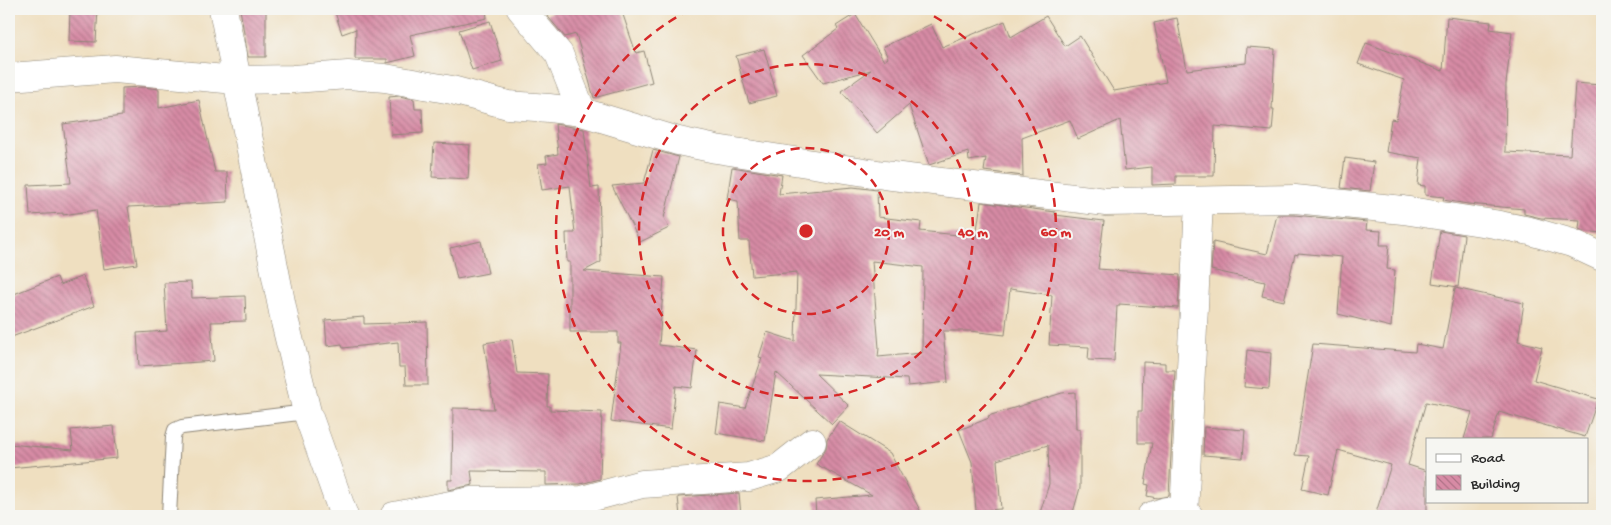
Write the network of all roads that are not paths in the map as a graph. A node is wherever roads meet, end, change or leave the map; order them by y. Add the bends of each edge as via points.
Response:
1 (223, 9) edge
2 (520, 9) edge
3 (9, 77) edge
4 (236, 80) junction
5 (582, 112) junction
6 (1198, 202) junction
7 (1602, 257) edge
8 (307, 412) junction
9 (812, 442) dead end
10 (1187, 515) edge
11 (169, 516) edge
12 (344, 516) edge
13 (394, 516) edge
14 (1151, 516) edge

1 - 4 street
2 - 5 street via 559,54
3 - 4 street via 114,69
4 - 5 street via 385,78 452,90 508,105
4 - 8 street via 284,322
5 - 6 street via 716,149 884,175 1106,202
6 - 7 street via 1295,200 1403,210 1530,231 1572,243
6 - 10 street
8 - 11 lane via 182,426 175,430
8 - 12 street
9 - 13 street via 779,468 749,476 642,484 582,500 471,501
10 - 14 street via 1166,511

